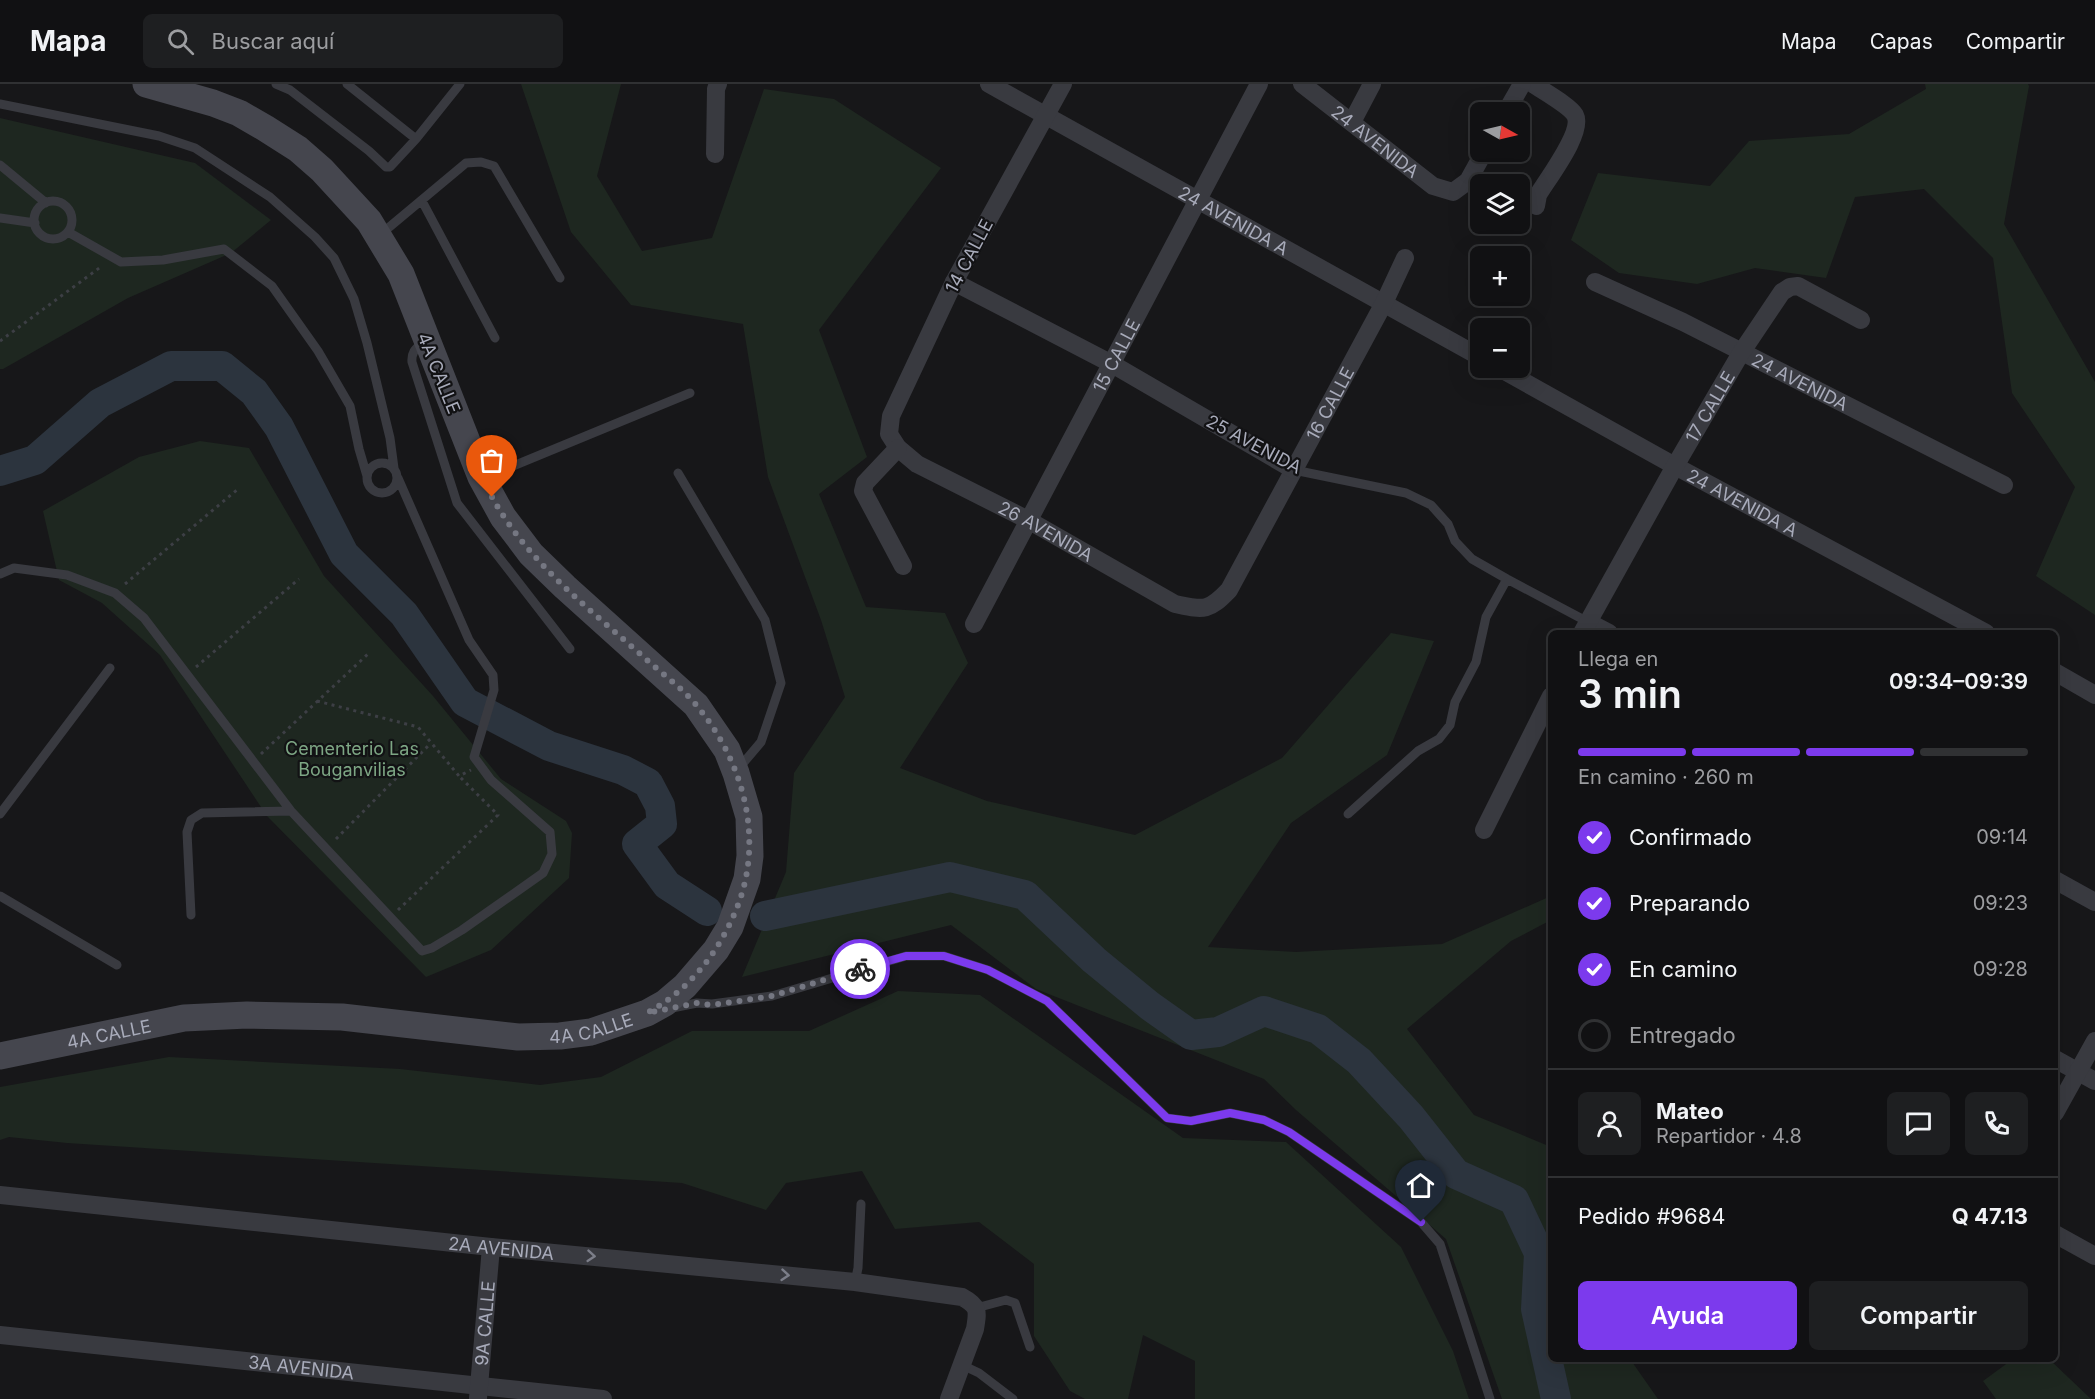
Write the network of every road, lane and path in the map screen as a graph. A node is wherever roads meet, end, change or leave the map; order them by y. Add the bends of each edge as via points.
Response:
1 (146, 84) edge
2 (276, 84) edge
3 (347, 84) edge
4 (460, 84) edge
5 (718, 84) edge
6 (989, 84) edge
7 (1063, 84) edge
8 (1259, 84) edge
9 (1302, 84) edge
10 (1372, 84) edge
11 (1522, 84) edge
12 (1533, 84) edge
13 (1512, 102) edge
14 (0, 104) edge
15 (1046, 116) junction
16 (1352, 122) junction
17 (417, 139) junction
18 (715, 154) dead end
19 (1478, 162) edge
20 (0, 165) edge
21 (1197, 200) junction
22 (422, 201) junction
23 (46, 203) junction
24 (1536, 206) dead end
25 (0, 218) edge
26 (35, 223) junction
27 (68, 232) junction
28 (379, 235) junction
29 (113, 258) junction
30 (1405, 258) dead end
31 (560, 278) dead end
32 (954, 282) junction
33 (1595, 282) dead end
34 (1384, 303) junction
35 (1861, 320) dead end
36 (495, 338) dead end
37 (426, 340) junction
38 (0, 342) edge
39 (1470, 351) edge
40 (1741, 353) junction
41 (1112, 364) junction
42 (1517, 378) edge
43 (690, 393) dead end
44 (894, 441) junction
45 (1676, 466) junction
46 (1294, 470) junction
47 (396, 473) junction
48 (678, 473) dead end
49 (368, 476) junction
50 (481, 477) junction
51 (2004, 485) dead end
52 (238, 489) dead end
53 (1028, 520) junction
54 (903, 566) dead end
55 (0, 574) edge
56 (299, 579) dead end
57 (1507, 579) junction
58 (115, 593) junction
59 (1214, 606) joint
60 (974, 624) dead end
61 (1585, 627) edge
62 (1967, 628) edge
63 (570, 649) dead end
64 (369, 652) dead end
65 (110, 668) dead end
66 (188, 674) junction
67 (2058, 674) edge
68 (2095, 695) edge
69 (317, 701) junction
70 (1548, 702) edge
71 (431, 743) junction
72 (477, 761) junction
73 (253, 762) junction
74 (736, 772) junction
75 (459, 777) junction
76 (291, 811) junction
77 (0, 814) edge
78 (1348, 814) dead end
79 (1484, 830) dead end
80 (326, 849) junction
81 (2058, 882) edge
82 (0, 896) edge
83 (2095, 902) edge
84 (191, 915) dead end
85 (390, 918) junction
86 (117, 965) dead end
87 (647, 1013) junction
88 (2095, 1041) edge
89 (0, 1056) edge
90 (2058, 1061) edge
91 (2078, 1072) junction
92 (2095, 1081) edge
93 (2058, 1108) edge
94 (0, 1195) edge
95 (861, 1204) dead end
96 (2058, 1236) edge
97 (491, 1247) junction
98 (2095, 1256) edge
99 (855, 1282) junction
100 (976, 1308) junction
101 (0, 1335) edge
102 (1030, 1347) dead end
103 (963, 1365) junction
104 (479, 1393) edge
105 (603, 1399) edge
106 (949, 1399) edge
107 (1013, 1399) edge
108 (1490, 1399) edge

1 - 28 main road, 4A CALLE via 187,92 239,113 298,149 343,191
2 - 17 lane via 290,90 386,166 394,165
3 - 17 lane
4 - 17 lane
5 - 18 street
6 - 15 street, 24 AVENIDA A
7 - 15 street, 14 CALLE
8 - 21 street, 15 CALLE
9 - 16 street, 24 AVENIDA
10 - 16 street
11 - 13 street
12 - 24 street via 1574,113 1578,123 1575,135 1538,195
14 - 47 lane via 159,136 195,148 270,197 315,237 334,258 354,299
15 - 21 street, 24 AVENIDA A
15 - 32 street, 14 CALLE
16 - 19 street, 24 AVENIDA via 1433,186 1453,192 1468,181
20 - 23 lane
21 - 34 street, 24 AVENIDA A
21 - 41 street, 15 CALLE
22 - 28 lane
22 - 31 lane via 466,164 481,162 494,166
22 - 36 lane
23 - 26 lane via 37,211
23 - 27 lane via 58,202 69,209 72,221
25 - 26 lane
26 - 27 lane via 46,238 58,239
27 - 29 lane
28 - 37 main road, 4A CALLE via 401,274
29 - 38 path
29 - 49 lane via 121,262 163,260 224,249 272,286 318,351 350,406
30 - 34 street, 16 CALLE
32 - 41 street, 25 AVENIDA
32 - 44 street, 14 CALLE via 891,416
33 - 40 street, 24 AVENIDA
34 - 39 street, 24 AVENIDA A
34 - 46 street, 16 CALLE
35 - 40 street, 17 CALLE via 1798,286 1790,287 1782,292
37 - 50 main road, 4A CALLE
37 - 63 lane via 414,350 412,362 457,503
40 - 45 street, 17 CALLE
40 - 51 street, 24 AVENIDA
41 - 46 street, 25 AVENIDA
41 - 53 street, 15 CALLE
42 - 45 street, 24 AVENIDA A
43 - 50 lane
44 - 53 street, 26 AVENIDA via 917,464
44 - 54 street via 863,491
45 - 61 street, 17 CALLE
45 - 62 street, 24 AVENIDA A
46 - 57 lane, 25 AVENIDA via 1406,493 1431,505 1472,559
46 - 59 street, 16 CALLE via 1229,590
47 - 49 lane via 390,465 380,463 372,467
47 - 49 lane via 394,488 386,493 372,489
47 - 72 lane via 469,640 493,675 494,690
48 - 74 lane via 765,620 781,683 761,742
50 - 74 main road, 4A CALLE via 503,517 531,554 696,705 721,740
52 - 58 path
53 - 59 street, 26 AVENIDA via 1175,604 1199,609
53 - 60 street, 15 CALLE
55 - 58 lane via 14,568 67,575
56 - 66 path
57 - 61 lane, 25 AVENIDA
57 - 78 lane via 1486,617 1476,662 1455,702 1450,725
58 - 66 lane via 144,618
64 - 69 path
65 - 77 lane
66 - 73 lane
67 - 68 street
69 - 71 path via 418,727
69 - 73 path
70 - 79 street
71 - 75 path
71 - 80 path
72 - 75 path
72 - 85 lane via 491,780 550,832 552,854 543,873 462,930 422,951
73 - 76 lane
74 - 87 main road, 4A CALLE via 749,817 750,856 741,898 716,950 685,986
75 - 85 path via 498,815
76 - 80 lane
76 - 84 lane via 202,813 191,820 187,832
80 - 85 lane
81 - 83 street
82 - 86 lane
87 - 89 main road, 4A CALLE via 591,1032 560,1036 518,1036 342,1017 184,1018
87 - 108 lane via 697,1003 712,1005 772,996 906,956 944,956 988,970 1047,1001 1167,1118 1191,1121 1230,1113 1264,1120 1289,1132 1421,1222 1440,1244
88 - 91 street
90 - 91 street
91 - 92 street
91 - 93 street
94 - 97 street, 2A AVENIDA
95 - 99 lane
96 - 98 street
97 -> 99 street, 2A AVENIDA
97 - 104 street, 9A CALLE
99 - 100 street, 2A AVENIDA via 962,1297
100 - 102 lane via 1006,1300 1015,1303
100 - 103 street via 975,1329
101 - 104 street, 3A AVENIDA
103 - 106 street
103 - 107 lane
104 - 105 street, 3A AVENIDA

